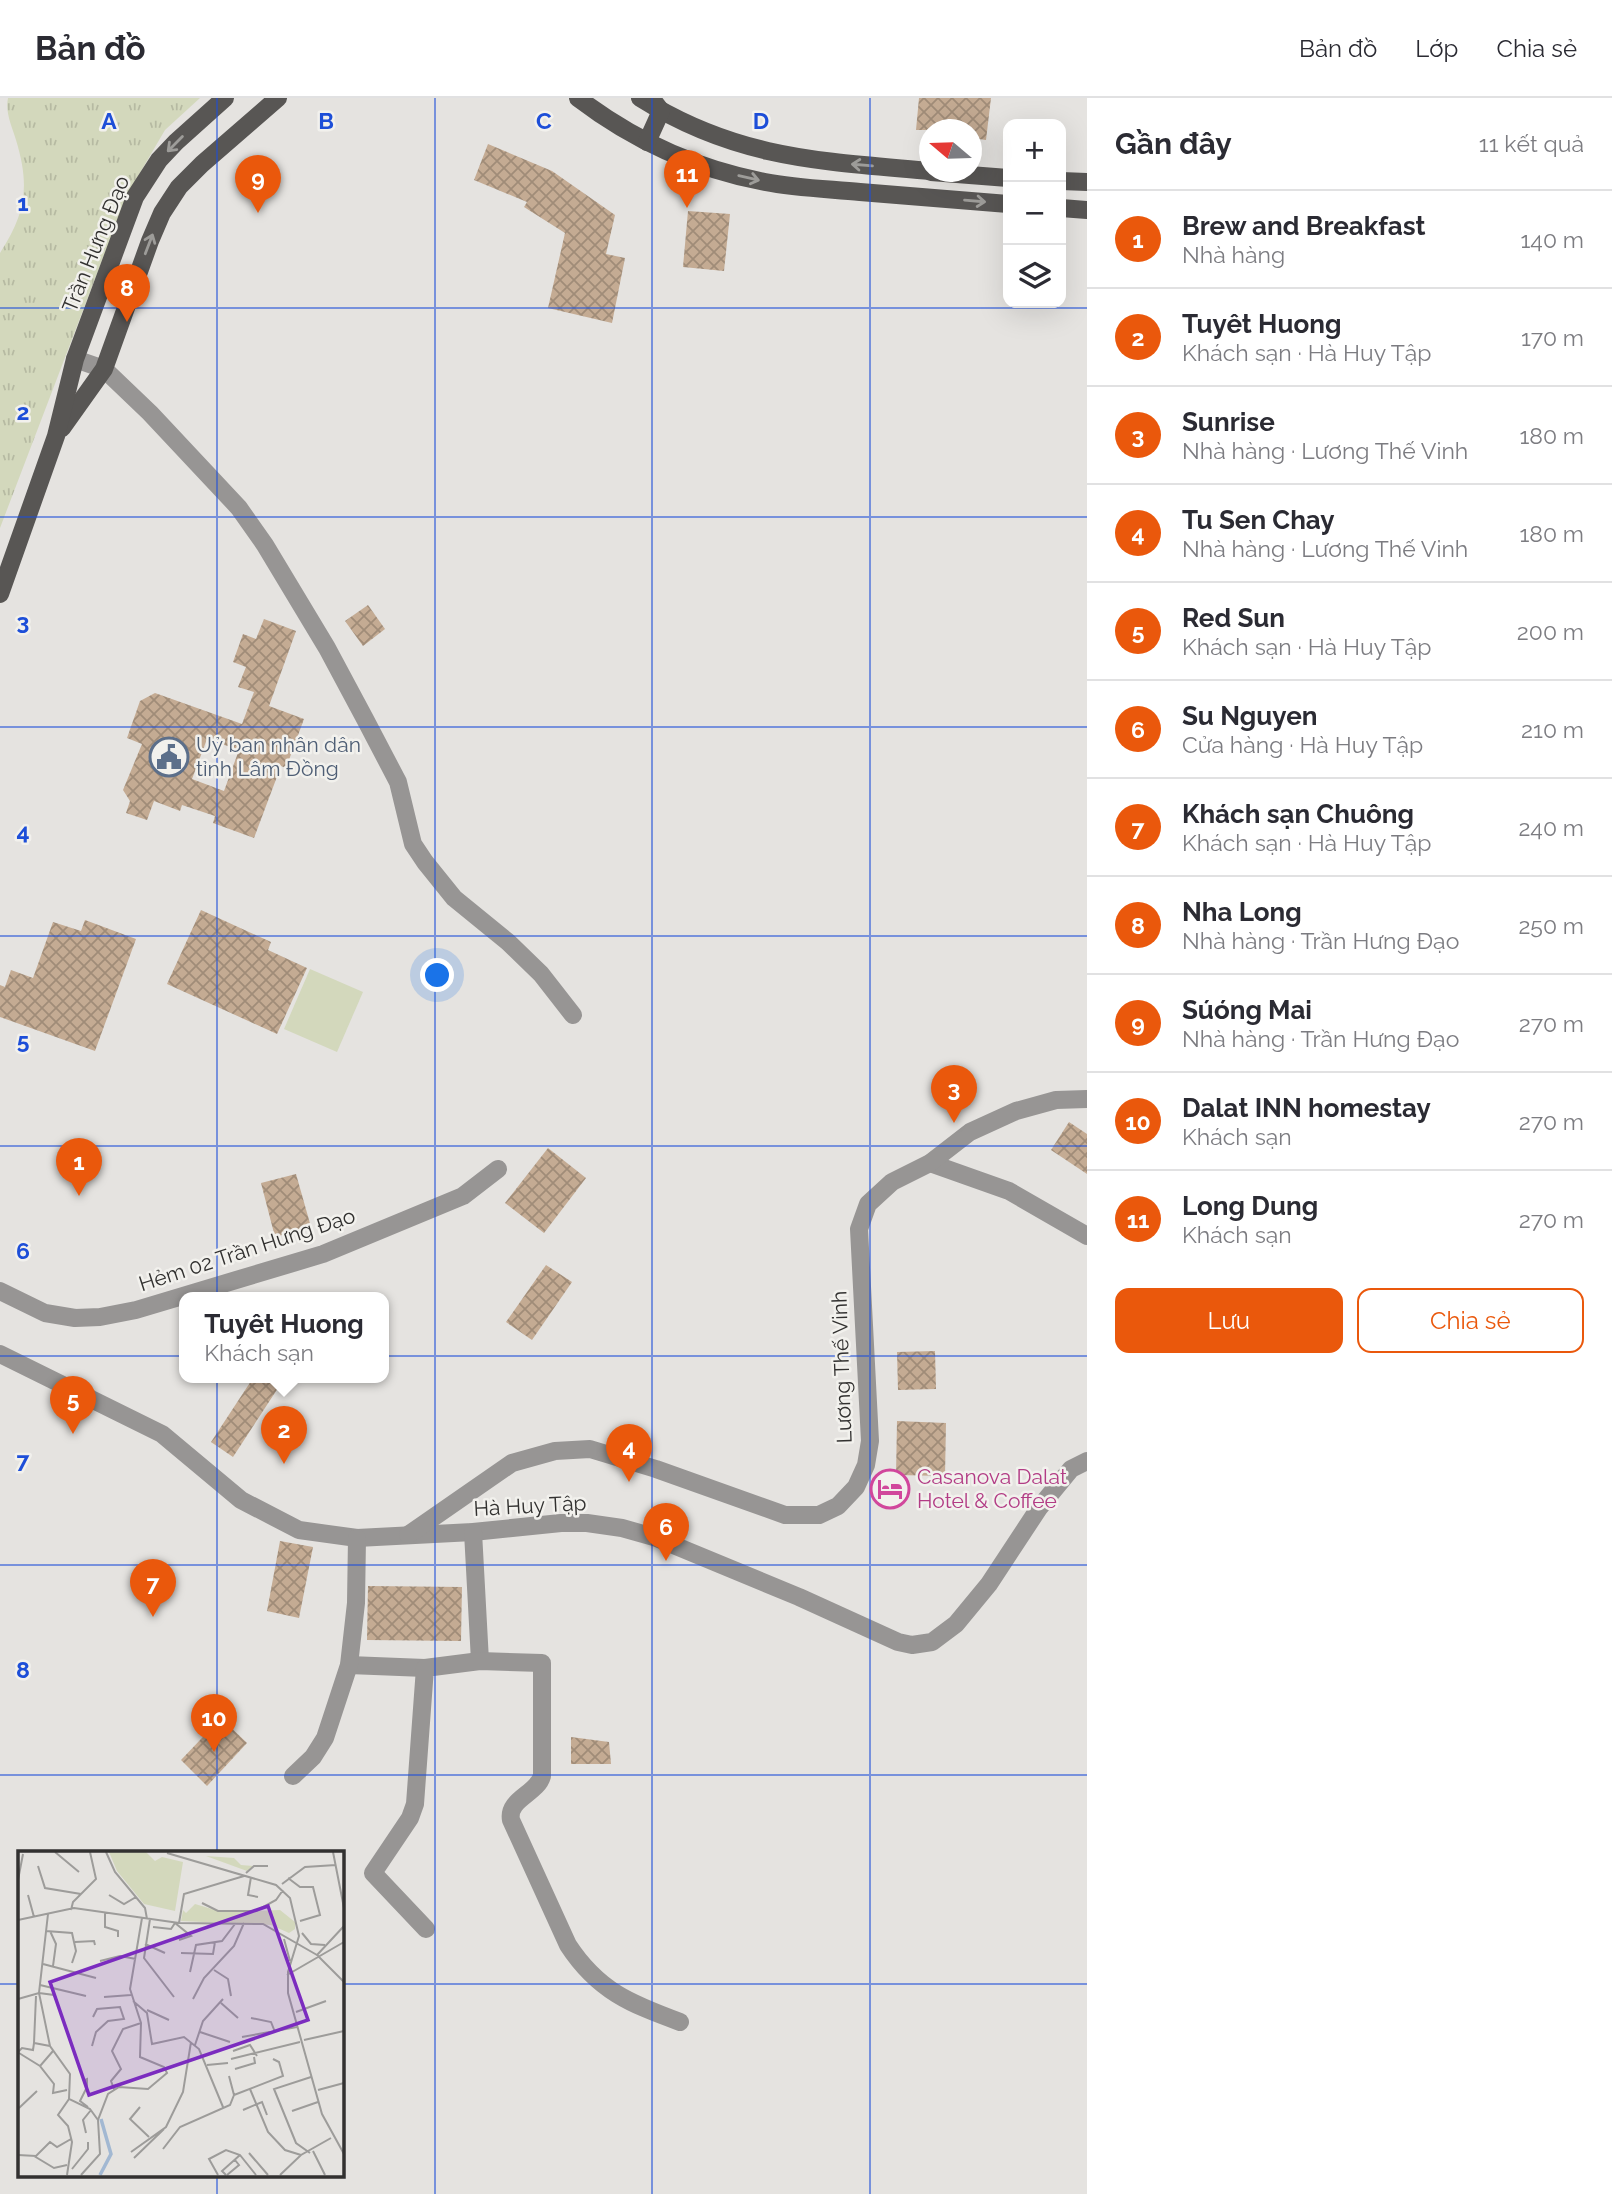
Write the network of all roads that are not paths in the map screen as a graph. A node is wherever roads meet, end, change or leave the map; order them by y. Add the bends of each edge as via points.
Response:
1 (225, 98) edge
2 (278, 98) edge
3 (578, 98) edge
4 (640, 98) edge
5 (656, 105) edge
6 (648, 142) junction
7 (919, 170) edge
8 (982, 176) edge
9 (1003, 178) edge
10 (1066, 181) edge
11 (1087, 182) edge
12 (1003, 204) edge
13 (1066, 208) edge
14 (1087, 210) edge
15 (75, 359) junction
16 (104, 369) junction
17 (56, 436) junction
18 (0, 594) edge
19 (573, 1015) dead end
20 (1087, 1099) edge
21 (930, 1163) junction
22 (498, 1169) dead end
23 (1087, 1236) edge
24 (0, 1291) edge
25 (196, 1292) edge
26 (179, 1297) edge
27 (0, 1354) edge
28 (1087, 1461) edge
29 (473, 1532) junction
30 (408, 1535) junction
31 (357, 1538) junction
32 (480, 1661) junction
33 (349, 1665) junction
34 (425, 1668) junction
35 (293, 1776) dead end
36 (426, 1929) dead end
37 (680, 2022) dead end

1 -> 15 main road, Trần Hưng Đạo via 159,160 135,197
16 -> 2 main road, Trần Hưng Đạo via 162,214 179,187
3 - 6 main road
4 - 5 main road
5 - 6 main road
7 -> 5 main road via 764,152 729,141
6 -> 12 main road via 705,166 766,182
8 - 9 main road
10 - 11 main road
13 - 14 main road
15 - 16 street
15 - 17 main road, Trần Hưng Đạo
16 - 17 main road, Trần Hưng Đạo
16 - 19 street via 239,508 265,545 327,648 398,782 413,845 425,862 454,898 541,974
17 - 18 main road, Trần Hưng Đạo
20 - 21 street, Lương Thế Vinh via 1056,1100 1016,1111 970,1132
21 - 23 street via 1009,1191
21 - 30 street, Lương Thế Vinh via 892,1182 868,1204 859,1229 870,1441 856,1487 838,1506 819,1515 785,1515 590,1449 555,1451 512,1463
22 - 25 street, Hẻm 02 Trần Hưng Đạo via 463,1196 323,1254
24 - 26 street, Hẻm 02 Trần Hưng Đạo via 45,1313 75,1318 136,1310
27 - 31 street, Hà Huy Tập via 162,1434 241,1500 299,1530
28 - 29 street, Hà Huy Tập via 1071,1469 1039,1508 989,1584 956,1624 932,1642 912,1645 654,1537 622,1528 561,1523
29 - 30 street, Hà Huy Tập
29 - 32 street
30 - 31 street, Hà Huy Tập
31 - 33 street
32 - 34 street
32 - 37 street via 542,1663 542,1776 510,1814 568,1945 612,1993
33 - 34 street
33 - 35 street via 325,1738
34 - 36 street via 415,1804 373,1873

